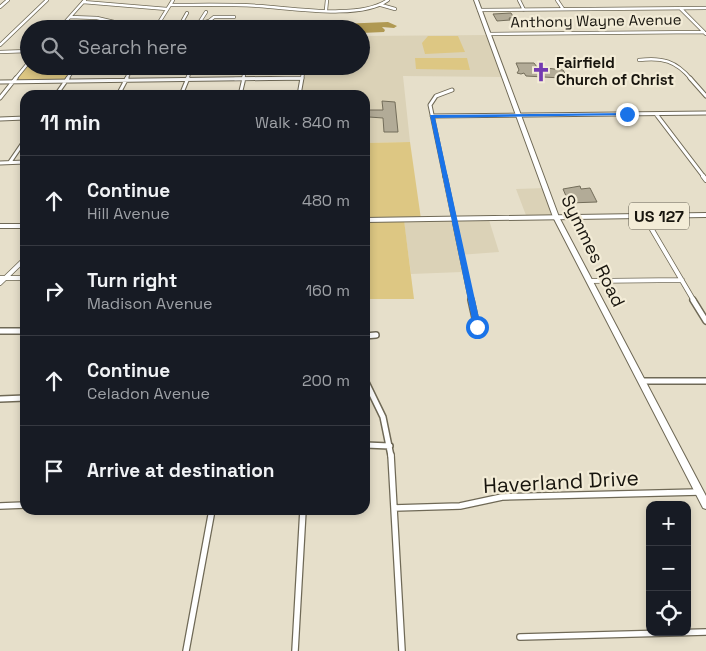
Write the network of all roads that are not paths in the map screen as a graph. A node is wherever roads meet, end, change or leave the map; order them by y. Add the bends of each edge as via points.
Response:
1 (8, 0) edge
2 (47, 0) edge
3 (173, 0) edge
4 (260, 0) edge
5 (327, 0) edge
6 (388, 0) edge
7 (476, 0) edge
8 (519, 0) edge
9 (557, 0) edge
10 (84, 1) edge
11 (170, 5) junction
12 (382, 5) junction
13 (259, 6) junction
14 (0, 7) edge
15 (680, 8) junction
16 (706, 8) edge
17 (167, 9) junction
18 (396, 9) dead end
19 (563, 9) junction
20 (326, 10) junction
21 (479, 10) junction
22 (524, 10) junction
23 (206, 12) dead end
24 (187, 13) dead end
25 (70, 17) junction
26 (234, 17) dead end
27 (26, 20) edge
28 (67, 20) edge
29 (104, 20) edge
30 (160, 20) edge
31 (183, 20) edge
32 (202, 20) edge
33 (212, 20) edge
34 (20, 26) edge
35 (705, 33) edge
36 (489, 34) junction
37 (0, 45) edge
38 (20, 51) edge
39 (0, 52) edge
40 (639, 60) dead end
41 (20, 73) edge
42 (70, 75) edge
43 (129, 75) edge
44 (189, 75) edge
45 (244, 75) edge
46 (302, 75) edge
47 (302, 78) junction
48 (243, 79) junction
49 (188, 80) junction
50 (126, 81) junction
51 (0, 82) edge
52 (13, 82) junction
53 (66, 82) junction
54 (60, 90) edge
55 (121, 90) edge
56 (183, 90) edge
57 (241, 90) edge
58 (300, 90) edge
59 (452, 90) dead end
60 (706, 96) edge
61 (0, 98) edge
62 (706, 113) edge
63 (656, 114) junction
64 (432, 116) junction
65 (520, 116) junction
66 (20, 118) edge
67 (0, 119) edge
68 (20, 147) edge
69 (0, 162) edge
70 (10, 162) junction
71 (20, 162) edge
72 (706, 180) edge
73 (644, 216) junction
74 (706, 216) edge
75 (556, 217) junction
76 (454, 218) junction
77 (370, 220) edge
78 (0, 226) edge
79 (20, 226) edge
80 (20, 264) edge
81 (0, 278) edge
82 (7, 278) junction
83 (20, 278) edge
84 (682, 280) junction
85 (589, 282) junction
86 (0, 284) edge
87 (706, 321) edge
88 (477, 327) dead end
89 (0, 331) edge
90 (20, 331) edge
91 (376, 335) dead end
92 (370, 336) edge
93 (642, 381) junction
94 (706, 381) edge
95 (370, 390) edge
96 (20, 398) edge
97 (0, 399) edge
98 (370, 445) edge
99 (390, 446) junction
100 (699, 492) junction
101 (20, 505) edge
102 (706, 505) edge
103 (0, 506) edge
104 (394, 508) junction
105 (211, 515) edge
106 (303, 515) edge
107 (706, 632) edge
108 (520, 637) dead end
109 (186, 651) edge
110 (295, 651) edge
111 (402, 651) edge

1 - 14 street
2 - 27 street
3 - 11 street
4 - 13 street
5 - 20 street
6 - 12 street
7 - 21 main road, Symmes Road
8 - 22 street
9 - 19 street
10 - 17 street
10 - 25 street
11 - 13 street
11 - 17 street
12 - 18 street
12 - 20 street
13 - 20 street
15 - 16 street
15 - 19 street
15 - 35 street
17 - 30 street
19 - 22 street
21 - 22 street
21 - 36 main road, Symmes Road
23 - 32 street
24 - 31 street
25 - 28 street
25 - 29 street
26 - 33 street via 214,17
34 - 37 street
35 - 36 street, Anthony Wayne Avenue
36 - 65 main road, Symmes Road
38 - 39 street
40 - 60 street via 661,58 674,61
41 - 52 street
42 - 53 street
43 - 50 street
44 - 49 street
45 - 48 street
46 - 47 street
47 - 48 street
47 - 58 street
48 - 49 street
48 - 57 street
49 - 50 street
49 - 56 street
50 - 53 street
50 - 55 street
51 - 52 street
52 - 53 street
52 - 61 street
53 - 54 street
59 - 64 street via 433,98 430,105
62 - 63 street
63 - 65 street
63 - 72 street
64 - 65 street
64 - 76 street
65 - 75 main road, Symmes Road
66 - 67 street
68 - 70 street
69 - 70 street
70 - 71 street
73 - 74 main road, US 127
73 - 75 main road, US 127
73 - 84 street
75 - 76 main road, US 127
75 - 85 main road, Symmes Road
76 - 77 main road, US 127
76 - 88 street
78 - 79 main road
80 - 82 street
81 - 82 street
82 - 83 street
82 - 86 street
84 - 85 street
84 - 87 street
85 - 93 main road, Symmes Road
89 - 90 street
91 - 92 street
93 - 94 street
93 - 100 main road, Symmes Road
95 - 99 street via 383,417
96 - 97 street
98 - 99 street
99 - 104 street
100 - 102 main road, Symmes Road
100 - 104 street, Haverland Drive via 502,497 460,506
101 - 103 street
104 - 111 street
105 - 109 street
106 - 110 street
107 - 108 street

